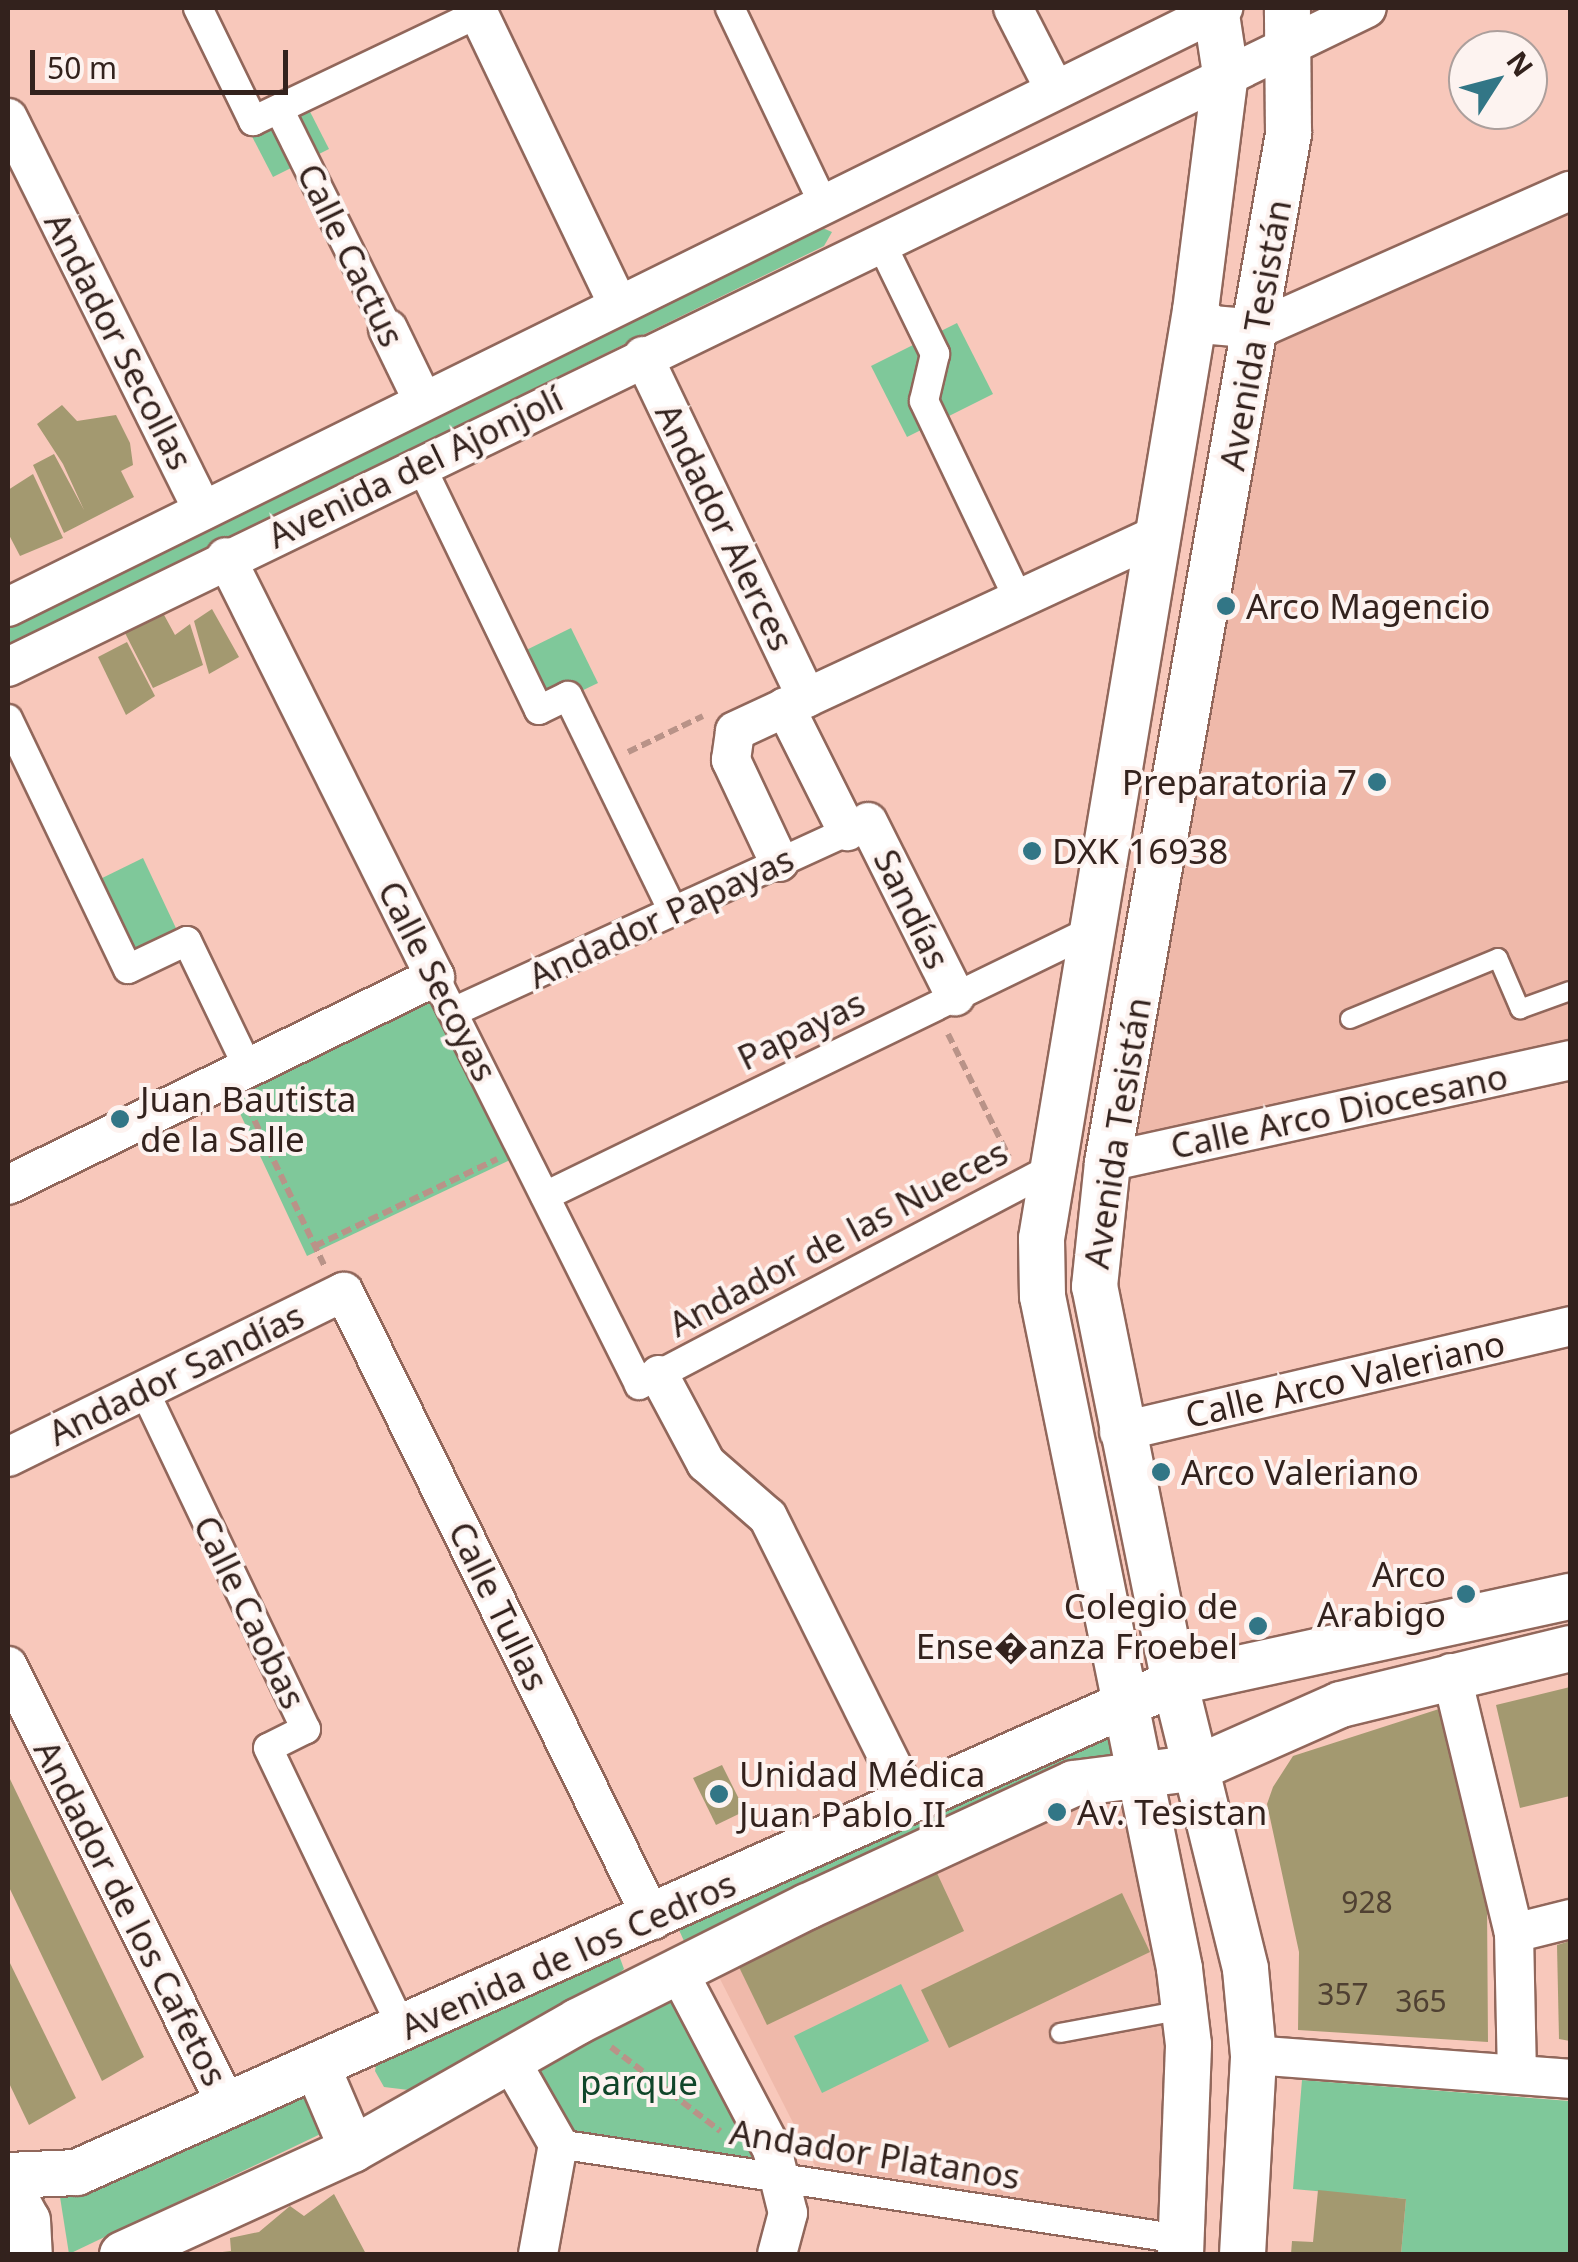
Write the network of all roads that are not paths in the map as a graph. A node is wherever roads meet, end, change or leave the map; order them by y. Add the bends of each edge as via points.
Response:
1 (198, 8) edge
2 (730, 8) edge
3 (1012, 8) edge
4 (1366, 8) edge
5 (1218, 9) edge
6 (478, 10) edge
7 (1290, 25) edge
8 (1225, 73) junction
9 (1055, 90) junction
10 (279, 109) junction
11 (8, 118) edge
12 (1570, 191) edge
13 (811, 210) junction
14 (880, 241) junction
15 (822, 268) junction
16 (618, 304) junction
17 (1195, 310) junction
18 (1258, 328) junction
19 (388, 329) joint
20 (643, 356) junction
21 (423, 401) junction
22 (421, 466) junction
23 (203, 510) junction
24 (1155, 536) junction
25 (226, 557) junction
26 (1018, 598) junction
27 (8, 607) edge
28 (8, 667) edge
29 (796, 702) junction
30 (8, 718) edge
31 (858, 826) junction
32 (780, 862) junction
33 (673, 911) junction
34 (1091, 930) junction
35 (436, 977) junction
36 (1570, 990) edge
37 (955, 996) junction
38 (453, 1012) junction
39 (1350, 1019) dead end
40 (1570, 1060) edge
41 (240, 1072) junction
42 (1061, 1112) junction
43 (1115, 1118) junction
44 (1107, 1162) junction
45 (1052, 1168) junction
46 (8, 1185) edge
47 (545, 1196) junction
48 (341, 1294) joint
49 (1570, 1326) edge
50 (659, 1375) junction
51 (144, 1390) junction
52 (1120, 1432) junction
53 (8, 1456) edge
54 (1570, 1596) edge
55 (1570, 1648) edge
56 (8, 1666) edge
57 (1451, 1673) junction
58 (1174, 1682) junction
59 (1122, 1703) junction
60 (1198, 1767) junction
61 (1136, 1774) junction
62 (906, 1796) junction
63 (653, 1920) junction
64 (1570, 1920) edge
65 (1514, 1933) junction
66 (678, 1971) junction
67 (1184, 2010) junction
68 (403, 2030) junction
69 (1060, 2034) dead end
70 (1253, 2055) junction
71 (510, 2060) junction
72 (317, 2067) junction
73 (1517, 2074) junction
74 (1570, 2079) edge
75 (228, 2106) junction
76 (558, 2144) junction
77 (352, 2149) junction
78 (8, 2175) edge
79 (781, 2178) junction
80 (8, 2185) edge
81 (1180, 2247) edge
82 (29, 2254) edge
83 (122, 2254) edge
84 (538, 2254) edge
85 (776, 2254) edge
86 (1242, 2254) edge

1 - 10 street via 253,121
2 - 13 street
3 - 9 street
4 - 7 street, Avenida del Ajonjolí
5 - 8 street, Avenida Tesistán
5 - 9 street, Avenida del Ajonjolí
6 - 10 street
6 - 16 street
7 - 8 street, Avenida del Ajonjolí
7 - 18 street, Avenida Tesistán
8 - 14 street, Avenida del Ajonjolí
8 - 17 street, Avenida Tesistán
9 - 13 street, Avenida del Ajonjolí
10 - 19 street, Calle Cactus
11 - 23 street, Andador Secollas
12 - 18 street
13 - 15 street
13 - 16 street, Avenida del Ajonjolí
14 - 15 street, Avenida del Ajonjolí
14 - 26 street via 936,354 924,401
15 - 20 street, Avenida del Ajonjolí
16 - 21 street, Avenida del Ajonjolí
17 - 18 street via 1212,326
17 - 24 street, Avenida Tesistán
18 - 43 street, Avenida Tesistán
19 - 21 street, Calle Cactus
20 - 22 street, Avenida del Ajonjolí
20 - 29 street, Andador Alerces
21 - 23 street, Avenida del Ajonjolí
22 - 25 street, Avenida del Ajonjolí
22 - 33 street via 539,710 568,696
23 - 27 street, Avenida del Ajonjolí
24 - 26 street
24 - 34 street, Avenida Tesistán
25 - 28 street, Avenida del Ajonjolí
25 - 35 street, Calle Secoyas
26 - 29 street
29 - 31 street, Sandías
29 - 32 street via 735,731 731,760
30 - 41 street via 128,969 187,941
31 - 32 street, Andador Papayas
31 - 37 street, Sandías
32 - 33 street, Andador Papayas
33 - 38 street, Andador Papayas
34 - 37 street, Papayas
34 - 42 street, Avenida Tesistán
35 - 38 street, Calle Secoyas
35 - 41 street
36 - 39 lane via 1520,1009 1498,958
37 - 47 street, Papayas
38 - 47 street, Calle Secoyas
40 - 44 street, Calle Arco Diocesano
41 - 46 street
42 - 43 street
42 - 45 street, Avenida Tesistán
43 - 44 street, Avenida Tesistán
44 - 52 street, Avenida Tesistán via 1094,1286
45 - 50 street, Andador de las Nueces
45 - 59 street, Avenida Tesistán via 1042,1296
47 - 50 street, Calle Secoyas via 640,1385
48 - 51 street, Andador Sandías
48 - 63 street, Calle Tullas
49 - 52 street, Calle Arco Valeriano
50 - 62 street via 706,1464 768,1517
51 - 53 street, Andador Sandías
51 - 68 street, Calle Caobas via 306,1729 268,1748
52 - 58 street, Avenida Tesistán
54 - 58 street, Avenida de los Cedros
55 - 57 street, Avenida de los Cedros
56 - 75 street, Andador de los Cafetos
57 - 60 street, Avenida de los Cedros via 1340,1704
57 - 65 street
58 - 59 street, Avenida de los Cedros
58 - 60 street, Avenida Tesistán
59 - 61 street, Avenida Tesistán
59 - 62 street, Avenida de los Cedros
60 - 61 street, Avenida de los Cedros
60 - 70 street, Avenida Tesistán via 1245,1968
61 - 66 street, Avenida de los Cedros via 1072,1783
61 - 67 street, Avenida Tesistán
62 - 63 street, Avenida de los Cedros
63 - 68 street, Avenida de los Cedros
64 - 65 street
65 - 73 street
66 - 71 street, Avenida de los Cedros
66 - 79 street
67 - 69 lane
67 - 81 street, Avenida Tesistán
68 - 72 street, Avenida de los Cedros
70 - 73 street
70 - 86 street, Avenida Tesistán
71 - 76 street
71 - 77 street, Avenida de los Cedros
72 - 75 street, Avenida de los Cedros
72 - 77 street
73 - 74 street
75 - 78 street, Avenida de los Cedros via 76,2172
76 - 79 street, Andador Platanos
76 - 84 street
77 - 83 street, Avenida de los Cedros
79 - 81 street, Andador Platanos
79 - 85 street via 788,2213
80 - 82 street via 26,2220

